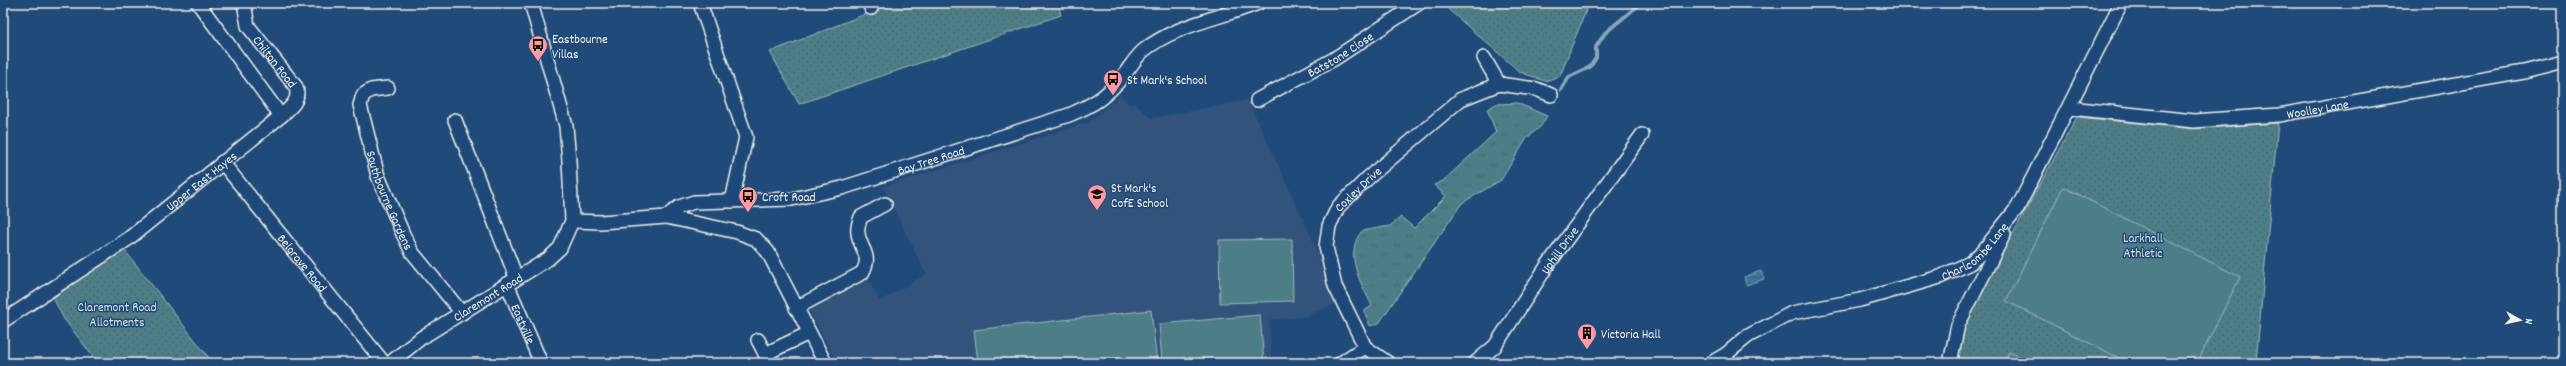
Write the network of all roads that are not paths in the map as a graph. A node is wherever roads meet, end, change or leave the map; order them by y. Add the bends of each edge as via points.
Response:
1 (198, 3) edge
2 (244, 3) edge
3 (531, 3) edge
4 (700, 3) edge
5 (1258, 3) edge
6 (1419, 3) edge
7 (2121, 3) edge
8 (1484, 58) dead end
9 (2563, 62) edge
10 (1499, 84) junction
11 (388, 88) dead end
12 (1551, 96) dead end
13 (1257, 100) dead end
14 (2070, 108) junction
15 (281, 116) junction
16 (455, 120) dead end
17 (1642, 135) dead end
18 (222, 162) junction
19 (732, 201) junction
20 (885, 204) dead end
21 (2018, 208) junction
22 (666, 217) junction
23 (572, 221) junction
24 (512, 281) junction
25 (796, 308) junction
26 (462, 313) junction
27 (3, 321) edge
28 (809, 333) junction
29 (758, 340) dead end
30 (1365, 347) junction
31 (768, 358) edge
32 (384, 363) edge
33 (390, 363) edge
34 (541, 363) edge
35 (825, 363) edge
36 (1341, 363) edge
37 (1388, 363) edge
38 (1475, 363) edge
39 (1711, 363) edge
40 (1950, 363) edge

1 - 15 street
2 - 15 street, Chilton Road via 248,26 296,87 296,102
3 - 23 street via 566,126
4 - 19 street via 746,137
5 - 19 street, Bay Tree Road via 1193,26 1156,43 1142,52 1110,92 1096,104 1069,115 842,188 792,198
6 - 13 street, Batstone Close via 1334,59
7 - 14 street, Charlcombe Lane
8 - 10 street
9 - 14 street, Woolley Lane via 2524,72 2279,115 2194,121
10 - 12 street, Coxley Drive via 1536,89
10 - 30 street, Coxley Drive via 1461,99 1338,207 1326,237 1327,258 1338,292
11 - 26 street, Southbourne Gardens via 371,90 363,95 360,105 378,176 412,252
14 - 21 street, Charlcombe Lane
15 - 18 street, Upper East Hayes
16 - 24 street, Eastville
17 - 38 street, Uphill Drive via 1547,266 1495,346
18 - 27 street, Upper East Hayes via 128,239
18 - 32 street, Belgrave Road
19 - 22 street, Bay Tree Road via 694,202 679,207
20 - 25 street via 861,217 858,233 867,258 867,265 862,273
21 - 39 street, Charlcombe Lane via 1970,263 1940,277 1860,300 1792,313 1748,336
21 - 40 street via 1958,325
22 - 23 street, Bay Tree Road via 601,222
22 - 25 street via 737,232 756,239 768,252
23 - 24 street, Claremont Road via 560,248
24 - 26 street, Claremont Road
24 - 34 street, Eastville
25 - 28 street
26 - 33 street, Claremont Road via 421,338
28 - 31 street
28 - 35 street
29 - 31 street
30 - 36 street
30 - 37 street

